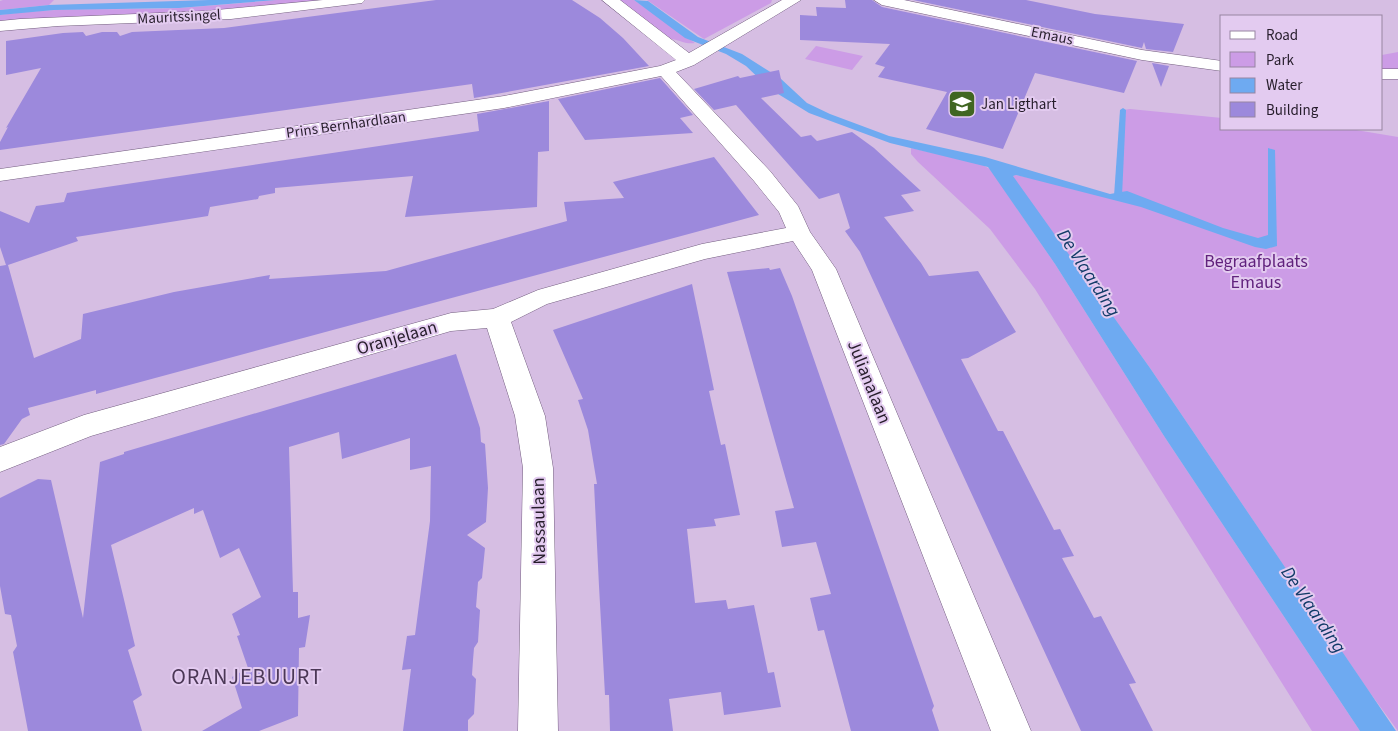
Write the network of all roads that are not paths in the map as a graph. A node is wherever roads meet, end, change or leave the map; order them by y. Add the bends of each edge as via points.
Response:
1 (357, 0) edge
2 (610, 0) edge
3 (793, 0) edge
4 (882, 0) edge
5 (0, 26) edge
6 (685, 62) junction
7 (1220, 66) edge
8 (1383, 74) edge
9 (1398, 74) edge
10 (0, 175) edge
11 (799, 233) junction
12 (497, 318) junction
13 (0, 460) edge
14 (538, 731) edge
15 (1011, 731) edge

1 - 5 street, Mauritssingel via 238,14
2 - 6 street
3 - 6 street, Prins Bernhardlaan
4 - 7 street, Emaus via 1142,55
6 - 10 street, Prins Bernhardlaan via 504,102
6 - 11 street, Julianalaan via 762,176 790,211
8 - 9 street
11 - 12 street, Oranjelaan via 702,252 591,283 538,298
11 - 15 street, Julianalaan via 824,269
12 - 13 street, Oranjelaan via 451,322 195,395 84,428
12 - 14 street, Nassaulaan via 530,416 538,468

